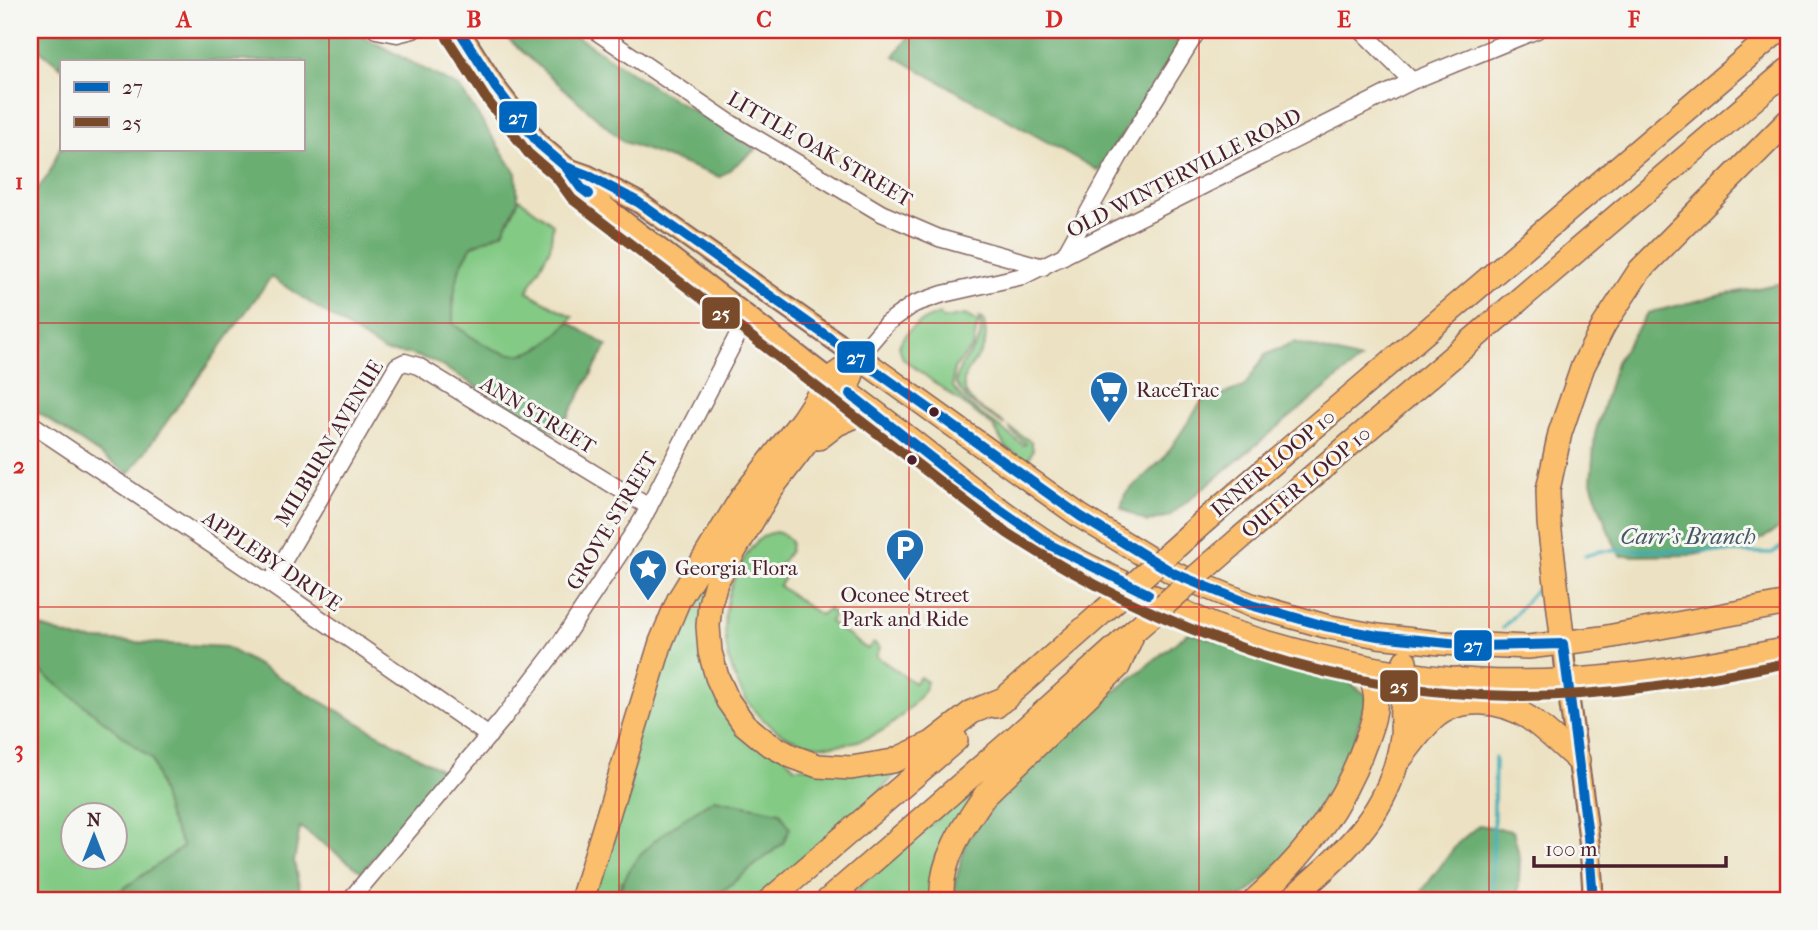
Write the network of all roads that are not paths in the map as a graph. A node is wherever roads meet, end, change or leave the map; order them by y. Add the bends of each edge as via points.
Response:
1 (376, 30) edge
2 (413, 30) edge
3 (459, 30) edge
4 (594, 30) edge
5 (1198, 30) edge
6 (1361, 30) edge
7 (1537, 30) edge
8 (1780, 30) edge
9 (1788, 70) edge
10 (1412, 81) junction
11 (1788, 121) edge
12 (566, 167) junction
13 (1063, 258) junction
14 (1043, 267) junction
15 (748, 315) junction
16 (858, 356) junction
17 (405, 362) joint
18 (838, 385) junction
19 (869, 410) junction
20 (30, 423) edge
21 (802, 450) junction
22 (649, 507) junction
23 (270, 584) junction
24 (1788, 603) edge
25 (1134, 631) junction
26 (1401, 639) junction
27 (1563, 644) junction
28 (1788, 649) edge
29 (1368, 667) junction
30 (1406, 674) junction
31 (1566, 679) junction
32 (1468, 680) junction
33 (1006, 698) junction
34 (1403, 733) junction
35 (489, 736) junction
36 (1577, 750) junction
37 (1397, 763) junction
38 (350, 900) edge
39 (582, 900) edge
40 (770, 900) edge
41 (828, 900) edge
42 (942, 900) edge
43 (1255, 900) edge
44 (1290, 900) edge
45 (1593, 900) edge

1 - 2 street via 397,34
3 - 12 main road via 539,144
4 - 14 street, LITTLE OAK STREET via 732,124 881,213 939,238
5 - 13 street
6 - 10 street
7 - 10 street, OLD WINTERVILLE ROAD
8 - 33 highway, INNER LOOP 10, bridge via 1207,519
9 - 25 highway, OUTER LOOP 10, bridge
10 - 13 street, OLD WINTERVILLE ROAD
11 - 27 highway via 1640,270 1583,366 1560,433 1548,490
12 - 15 main road via 581,188
12 - 16 main road via 638,202
13 - 14 street, OLD WINTERVILLE ROAD
14 - 16 street, OLD WINTERVILLE ROAD via 1012,280 914,304 887,323
15 - 18 main road
15 - 22 street, GROVE STREET
16 - 18 highway
16 - 26 highway via 1080,516 1175,574 1251,606 1325,626
17 - 22 street, ANN STREET
17 - 23 street, MILBURN AVENUE via 397,366 384,387
18 - 19 highway
18 - 21 highway
18 - 39 highway via 803,419 742,497 679,600 661,642
19 - 21 highway via 837,424
19 - 29 highway via 1067,555 1220,627
20 - 23 street, APPLEBY DRIVE
21 - 33 highway via 771,489 736,547 716,582 710,604 710,652 717,677 744,724 791,756 818,766 851,768 893,761 932,743 972,712
22 - 35 street, GROVE STREET via 555,651
23 - 35 street, APPLEBY DRIVE
24 - 27 highway
25 - 41 highway, OUTER LOOP 10
25 - 42 highway via 1118,667 986,794 971,815 945,867
26 - 27 highway via 1480,646
26 - 30 highway
27 - 31 main road
28 - 31 highway via 1684,668
29 - 30 highway
29 - 43 highway via 1376,695 1373,722 1343,795 1302,853
30 - 32 highway
30 - 34 highway
31 - 32 highway
31 - 36 main road
32 - 34 highway via 1426,700
32 - 36 highway via 1534,708
33 - 40 highway, INNER LOOP 10
34 - 37 highway
35 - 38 street, GROVE STREET
36 - 37 highway via 1505,706 1464,703 1435,718
36 - 45 main road
37 - 44 highway via 1364,830

